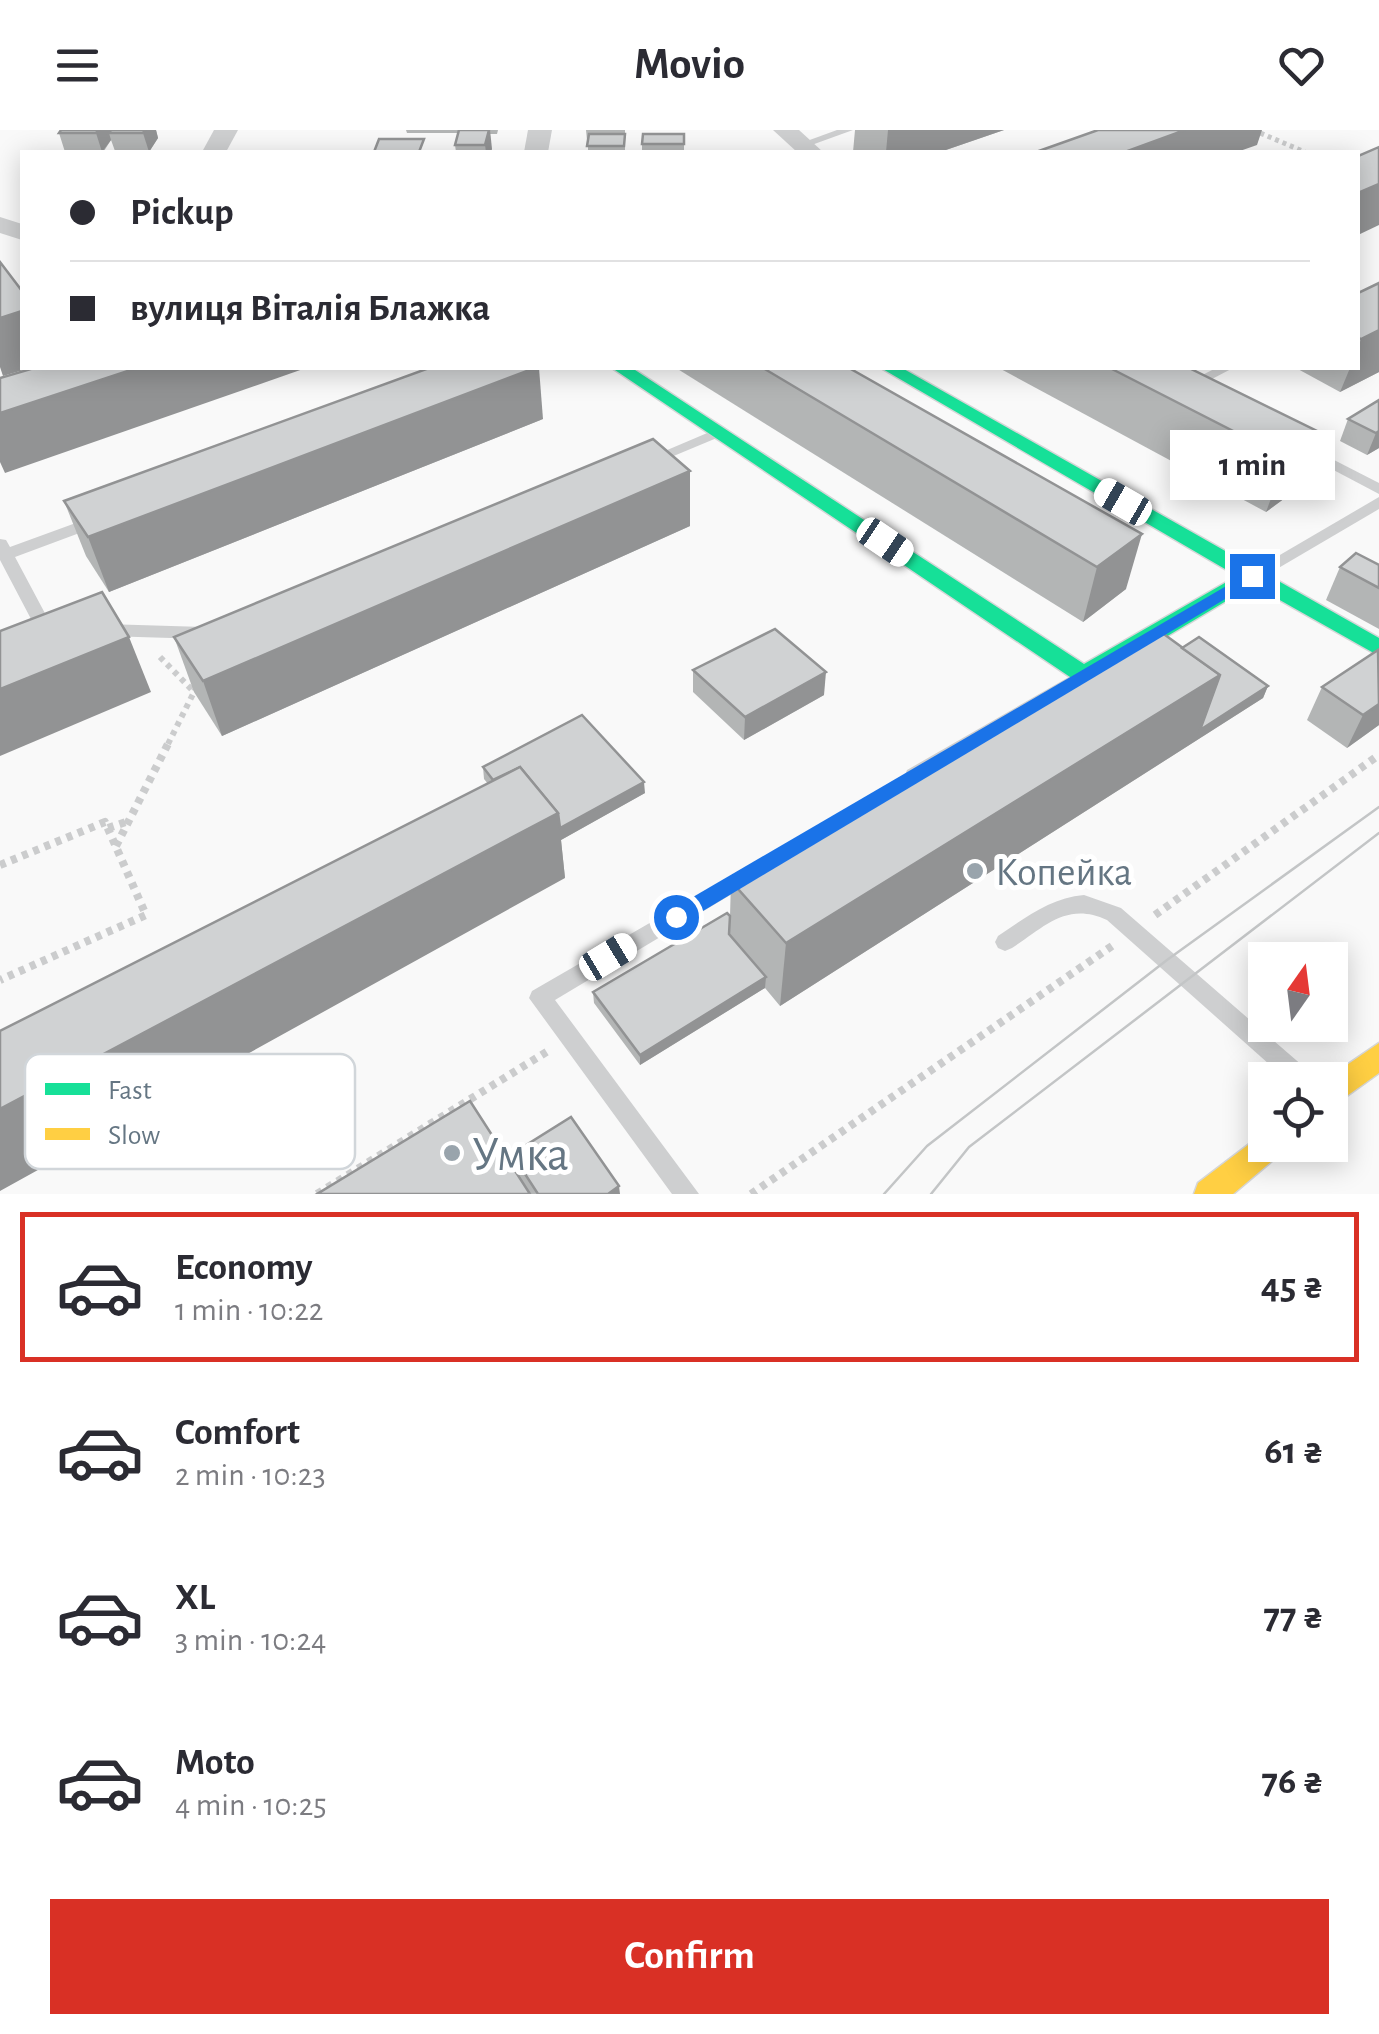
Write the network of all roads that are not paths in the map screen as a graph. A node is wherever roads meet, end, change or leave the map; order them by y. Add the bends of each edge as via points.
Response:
1 (848, 130) edge
2 (799, 142) edge
3 (624, 370) edge
4 (893, 370) edge
5 (1220, 370) edge
6 (1204, 396) edge
7 (720, 432) junction
8 (1274, 433) edge
9 (628, 470) edge
10 (1379, 489) edge
11 (1379, 502) edge
12 (114, 514) edge
13 (3, 549) edge
14 (1252, 576) junction
15 (90, 631) edge
16 (216, 632) edge
17 (50, 639) edge
18 (1379, 648) edge
19 (1084, 675) junction
20 (897, 786) edge
21 (761, 866) edge
22 (1004, 942) dead end
23 (1379, 1056) edge
24 (1283, 1062) edge
25 (1348, 1080) edge
26 (1248, 1162) edge
27 (687, 1194) edge
28 (1209, 1194) edge

1 - 2 lane
3 - 7 main road
4 - 14 main road
5 - 6 lane via 1180,384
7 - 9 lane
7 - 19 main road
8 - 10 lane
11 - 14 lane
12 - 13 lane
13 - 17 lane
14 - 18 main road
14 - 19 main road
15 - 16 lane
19 - 20 lane
21 - 27 lane via 540,998
22 - 24 lane via 1065,904 1097,903
23 - 25 main road
26 - 28 main road

